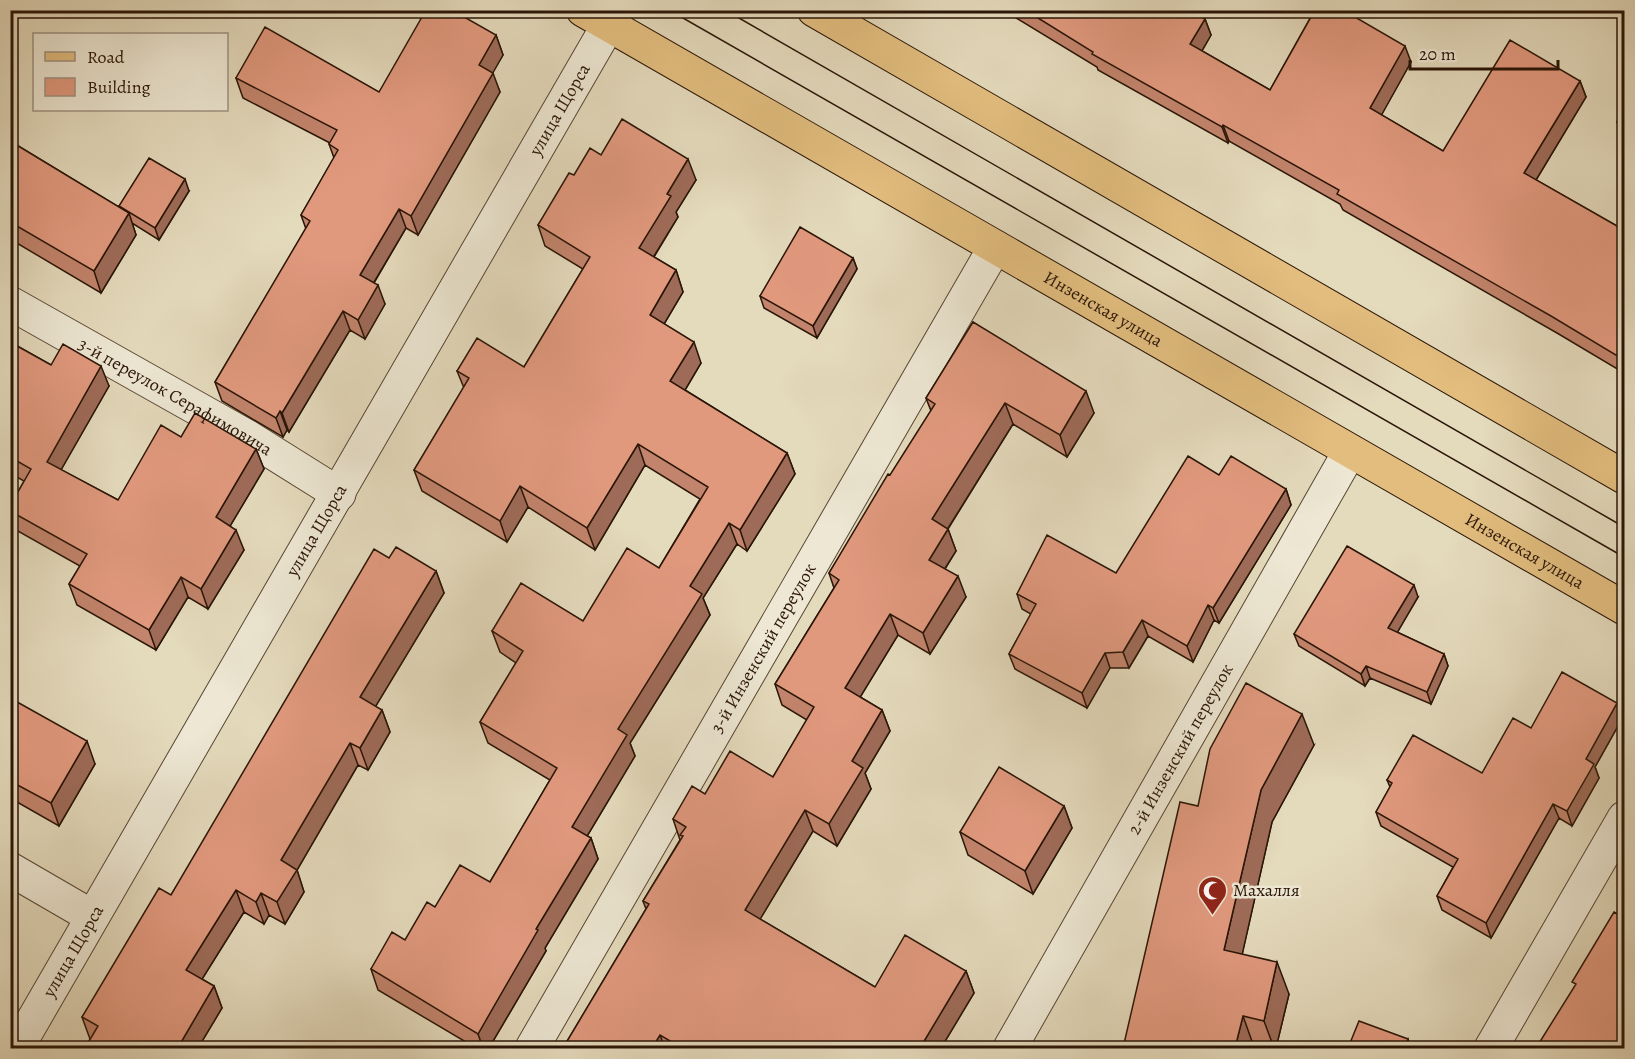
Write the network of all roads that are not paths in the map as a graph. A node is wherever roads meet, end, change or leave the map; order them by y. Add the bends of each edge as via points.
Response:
1 (814, 10) edge
2 (603, 15) edge
3 (995, 247) junction
4 (10, 303) edge
5 (1350, 451) junction
6 (1624, 477) edge
7 (339, 494) junction
8 (1624, 608) edge
9 (1624, 818) edge
10 (10, 869) edge
11 (92, 916) junction
12 (17, 1048) edge
13 (532, 1048) edge
14 (1010, 1048) edge
15 (1491, 1048) edge

1 - 6 main road
2 - 3 main road, Инзенская улица
2 - 7 street, улица Щорса
3 - 5 main road, Инзенская улица
3 - 13 street, 3-й Инзенский переулок
4 - 7 street, 3-й переулок Серафимовича via 248,437
5 - 8 main road, Инзенская улица
5 - 14 street, 2-й Инзенский переулок
7 - 11 street, улица Щорса
9 - 15 street
10 - 11 street
11 - 12 street, улица Щорса

